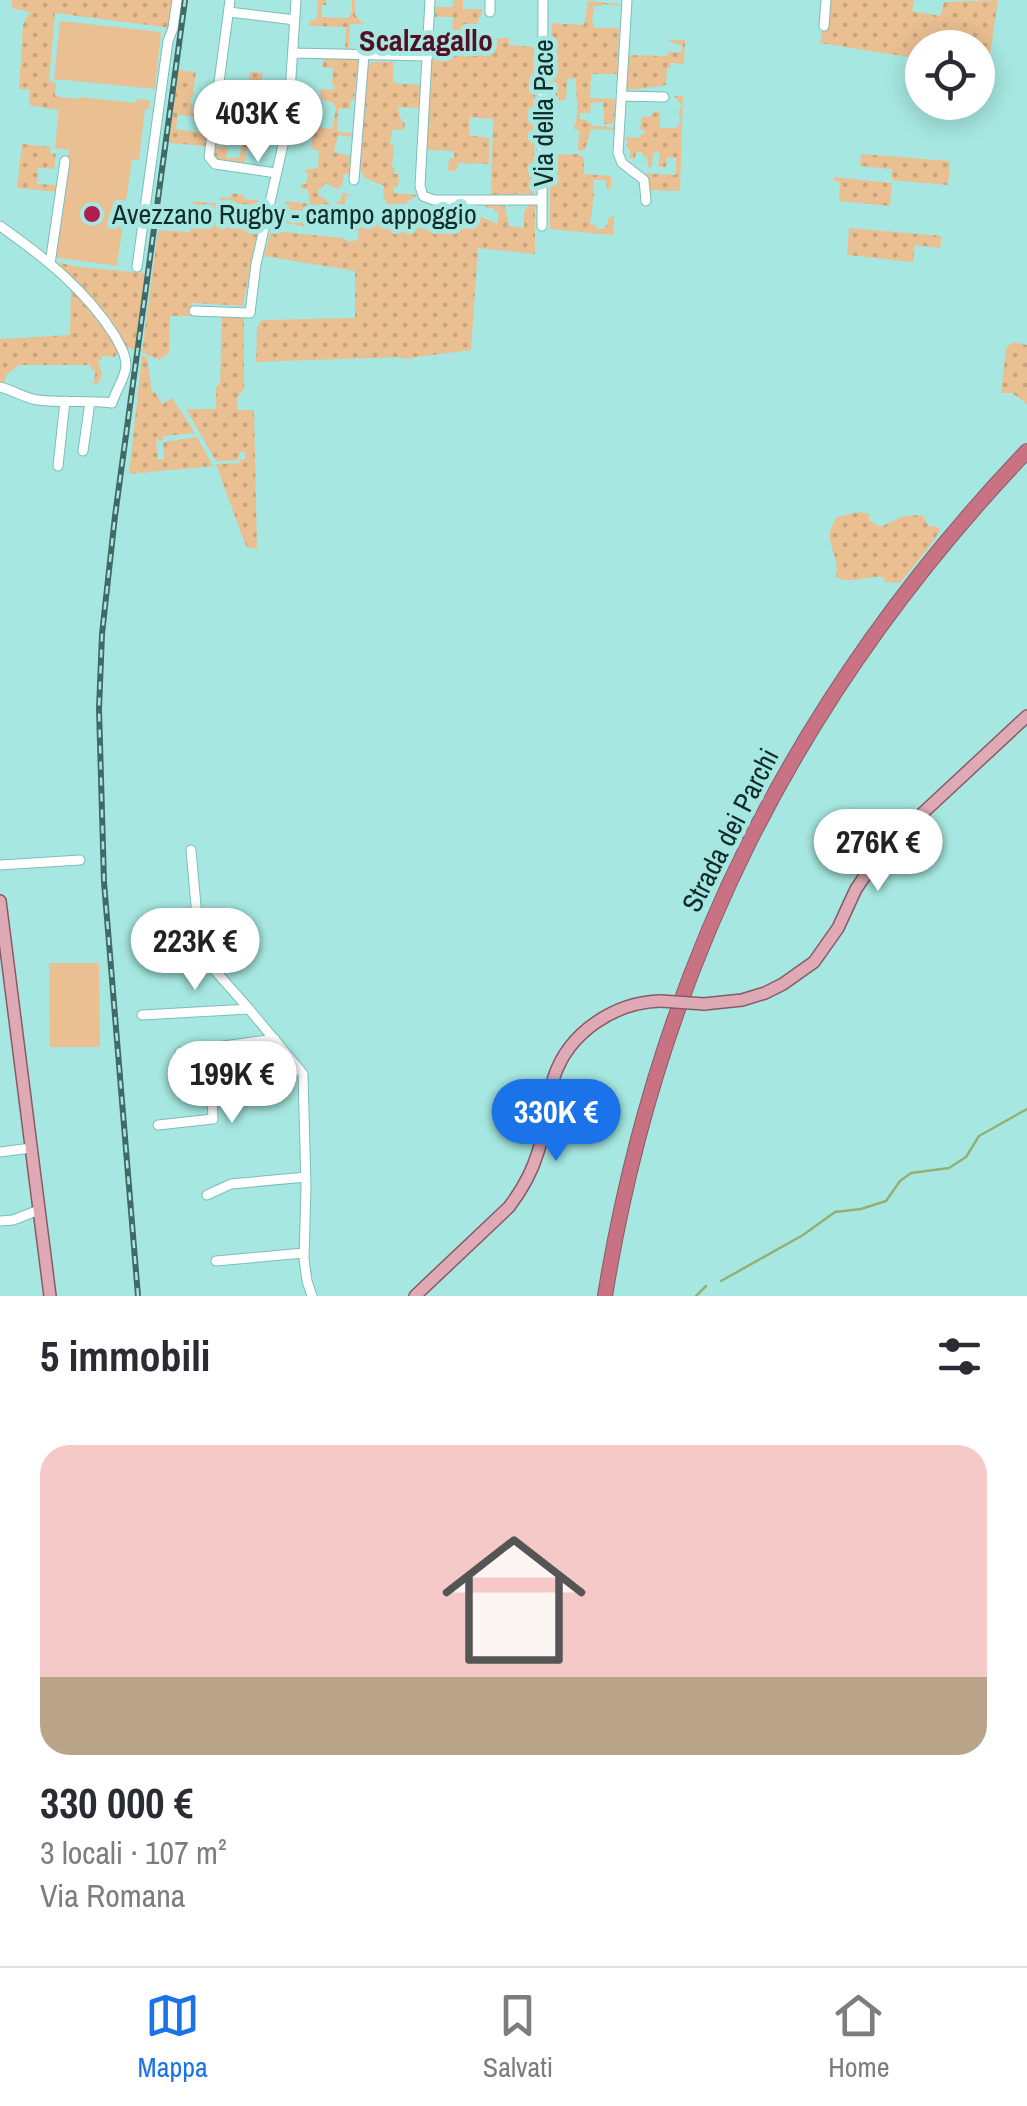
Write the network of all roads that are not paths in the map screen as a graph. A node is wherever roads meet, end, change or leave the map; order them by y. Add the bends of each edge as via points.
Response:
1 (177, 0) edge
2 (230, 0) edge
3 (296, 0) edge
4 (430, 0) edge
5 (490, 0) edge
6 (544, 0) edge
7 (627, 0) edge
8 (826, 0) edge
9 (229, 12) junction
10 (490, 12) dead end
11 (294, 20) junction
12 (824, 26) dead end
13 (293, 53) junction
14 (364, 55) junction
15 (428, 56) junction
16 (621, 96) junction
17 (664, 97) dead end
18 (65, 161) dead end
19 (276, 173) junction
20 (354, 180) dead end
21 (542, 200) junction
22 (646, 201) dead end
23 (0, 226) edge
24 (542, 226) dead end
25 (50, 264) junction
26 (137, 267) dead end
27 (194, 311) dead end
28 (0, 387) edge
29 (65, 401) junction
30 (90, 402) junction
31 (1027, 451) edge
32 (84, 452) dead end
33 (1027, 462) edge
34 (58, 466) dead end
35 (1027, 716) edge
36 (191, 850) dead end
37 (80, 860) dead end
38 (0, 866) edge
39 (0, 900) edge
40 (250, 1009) junction
41 (142, 1015) dead end
42 (276, 1039) junction
43 (210, 1049) junction
44 (180, 1052) dead end
45 (158, 1125) dead end
46 (30, 1148) junction
47 (0, 1152) edge
48 (306, 1177) junction
49 (208, 1195) dead end
50 (39, 1210) junction
51 (0, 1221) edge
52 (304, 1254) junction
53 (216, 1261) dead end
54 (50, 1296) edge
55 (312, 1296) edge
56 (415, 1296) edge
57 (609, 1296) edge

1 - 26 street
2 - 9 street
3 - 11 street
4 - 15 street
5 - 10 street
6 - 21 street, Via della Pace
7 - 16 street
8 - 12 street
9 - 11 street
9 - 19 street via 209,157 215,164
11 - 13 street
13 - 14 street
13 - 19 street
14 - 15 street
14 - 20 street
15 - 21 street via 423,196
16 - 17 street
16 - 22 street via 618,157 644,180
18 - 25 street
19 - 27 street via 250,313
21 - 24 street, Via della Pace
23 - 25 street
25 - 30 street via 100,312 124,352 124,377 112,402
28 - 29 street
29 - 30 street
29 - 34 street
30 - 32 street
31 - 57 highway, Strada dei Parchi via 873,634 762,814 707,932 662,1055 627,1182
33 - 57 highway, Strada dei Parchi via 880,637 756,844 669,1055
35 - 56 main road, bridge via 882,851 814,962 742,1000 626,1007 586,1030 555,1074 538,1153 520,1192
36 - 40 street via 204,958
37 - 38 street
39 - 46 main road
40 - 41 street
40 - 42 street
42 - 43 street
42 - 48 street via 303,1074
43 - 44 street
43 - 45 street via 214,1120
46 - 47 street
46 - 50 main road
48 - 49 street via 230,1184
48 - 52 street
50 - 51 street
50 - 54 main road
52 - 53 street
52 - 55 street

